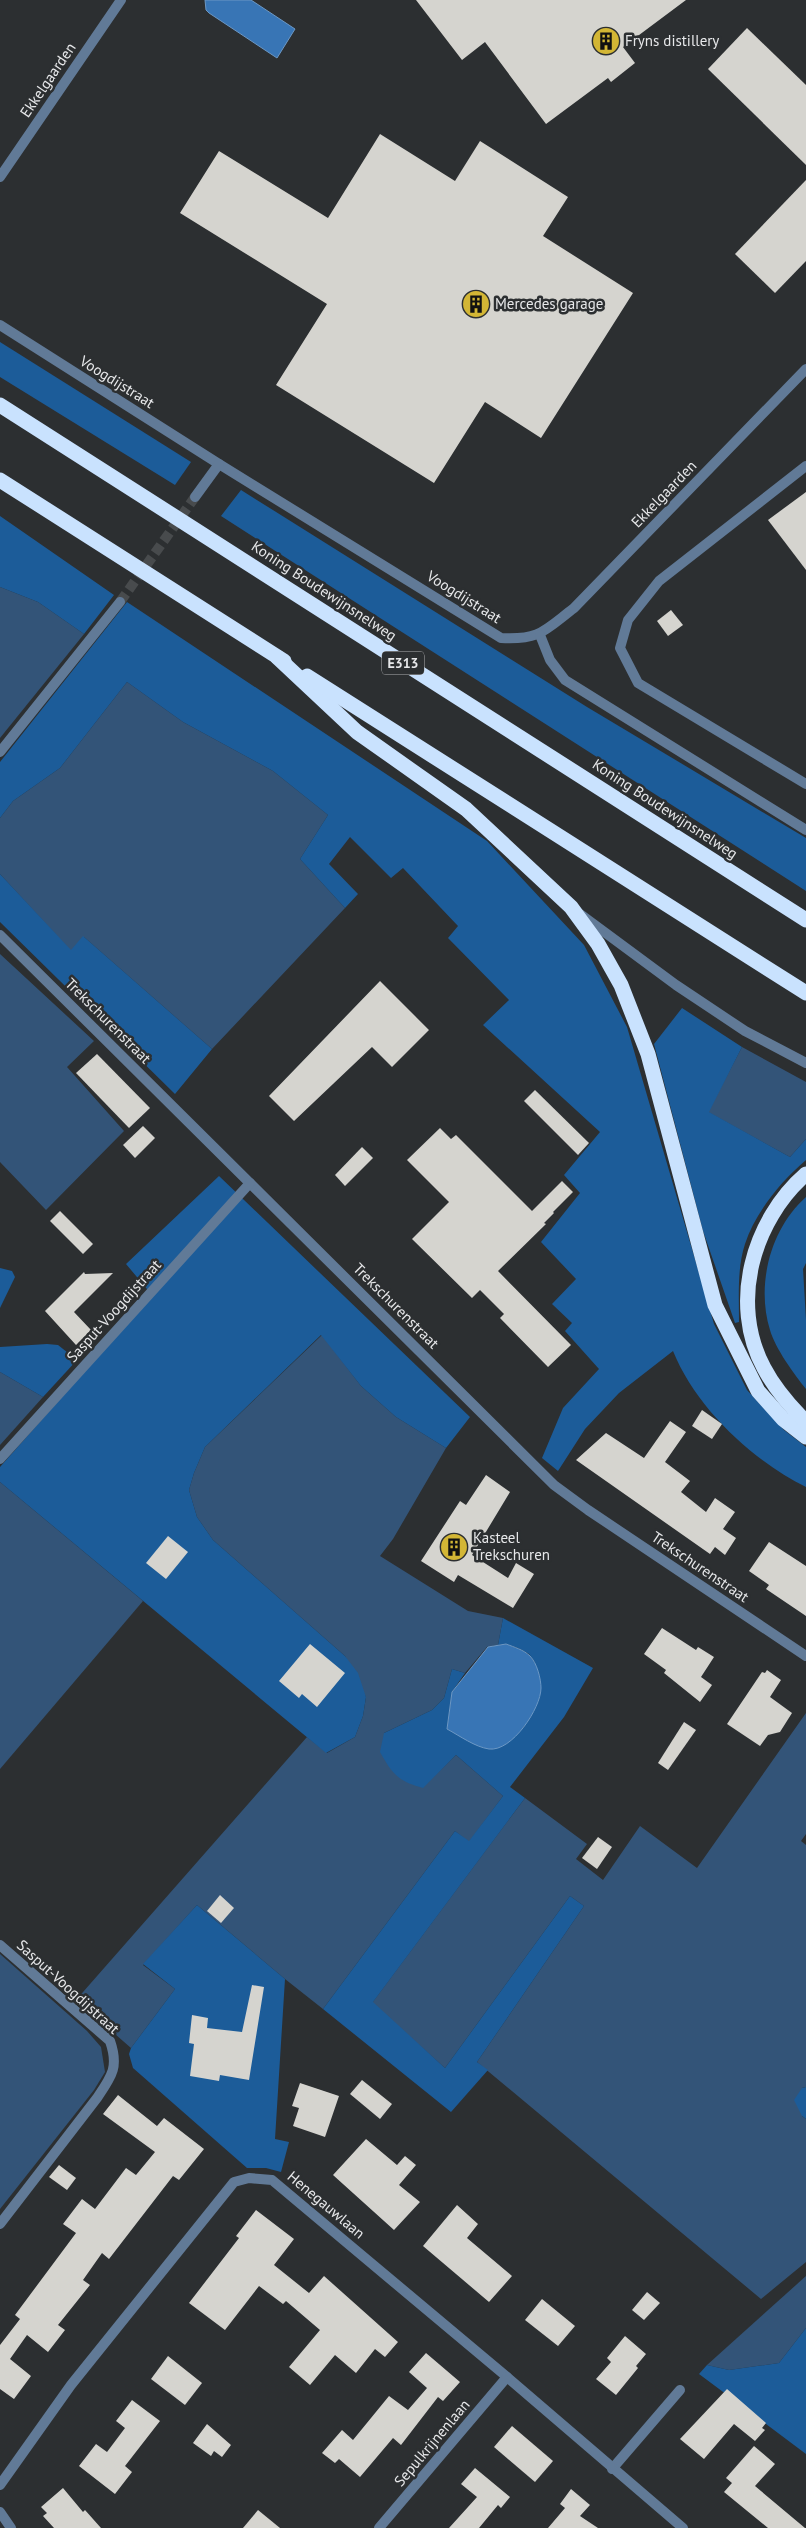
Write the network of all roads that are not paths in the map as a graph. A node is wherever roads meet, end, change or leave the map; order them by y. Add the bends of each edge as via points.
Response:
1 (120, 0) edge
2 (0, 177) edge
3 (0, 325) edge
4 (806, 369) edge
5 (0, 406) edge
6 (219, 464) junction
7 (806, 466) edge
8 (0, 480) edge
9 (196, 497) tunnel mouth
10 (120, 602) tunnel mouth
11 (540, 635) junction
12 (277, 657) junction
13 (0, 752) edge
14 (806, 784) edge
15 (806, 830) edge
16 (571, 907) junction
17 (806, 920) edge
18 (0, 935) edge
19 (806, 994) edge
20 (806, 1063) edge
21 (806, 1174) edge
22 (250, 1183) junction
23 (806, 1422) edge
24 (806, 1437) edge
25 (0, 1459) edge
26 (806, 1656) edge
27 (0, 1945) edge
28 (0, 2224) edge
29 (507, 2376) junction
30 (680, 2390) dead end
31 (612, 2468) junction
32 (0, 2484) edge
33 (0, 2512) edge
34 (11, 2528) edge
35 (379, 2528) edge
36 (683, 2528) edge

1 - 2 street, Ekkelgaarden
3 - 6 street, Voogdijstraat
4 - 11 street, Ekkelgaarden via 574,608
5 - 17 highway, Koning Boudewijnsnelweg / E313
6 - 9 street
6 - 11 street, Voogdijstraat via 501,638
7 - 14 street via 659,582 628,620 620,648 638,683
8 - 12 highway
10 - 13 street
11 - 15 street via 550,660 565,680
12 - 16 highway via 357,732 466,809
12 - 19 highway
16 - 20 street via 745,1031
16 - 24 highway via 598,944 636,1019 715,1305 758,1391 783,1419
18 - 22 street, Trekschurenstraat
21 - 23 highway via 788,1190 766,1223 750,1264 748,1304 752,1333 763,1366 776,1389
22 - 25 street, Sasput-Voogdijstraat
22 - 26 street, Trekschurenstraat via 554,1485
27 - 28 street, Sasput-Voogdijstraat via 110,2041 116,2058 112,2076 98,2098
29 - 31 street, Henegauwlaan
29 - 32 street, Henegauwlaan via 272,2180 249,2178 234,2182 71,2385
29 - 35 street, Sepulkrijnenlaan
30 - 31 street
31 - 36 street, Henegauwlaan
33 - 34 street

